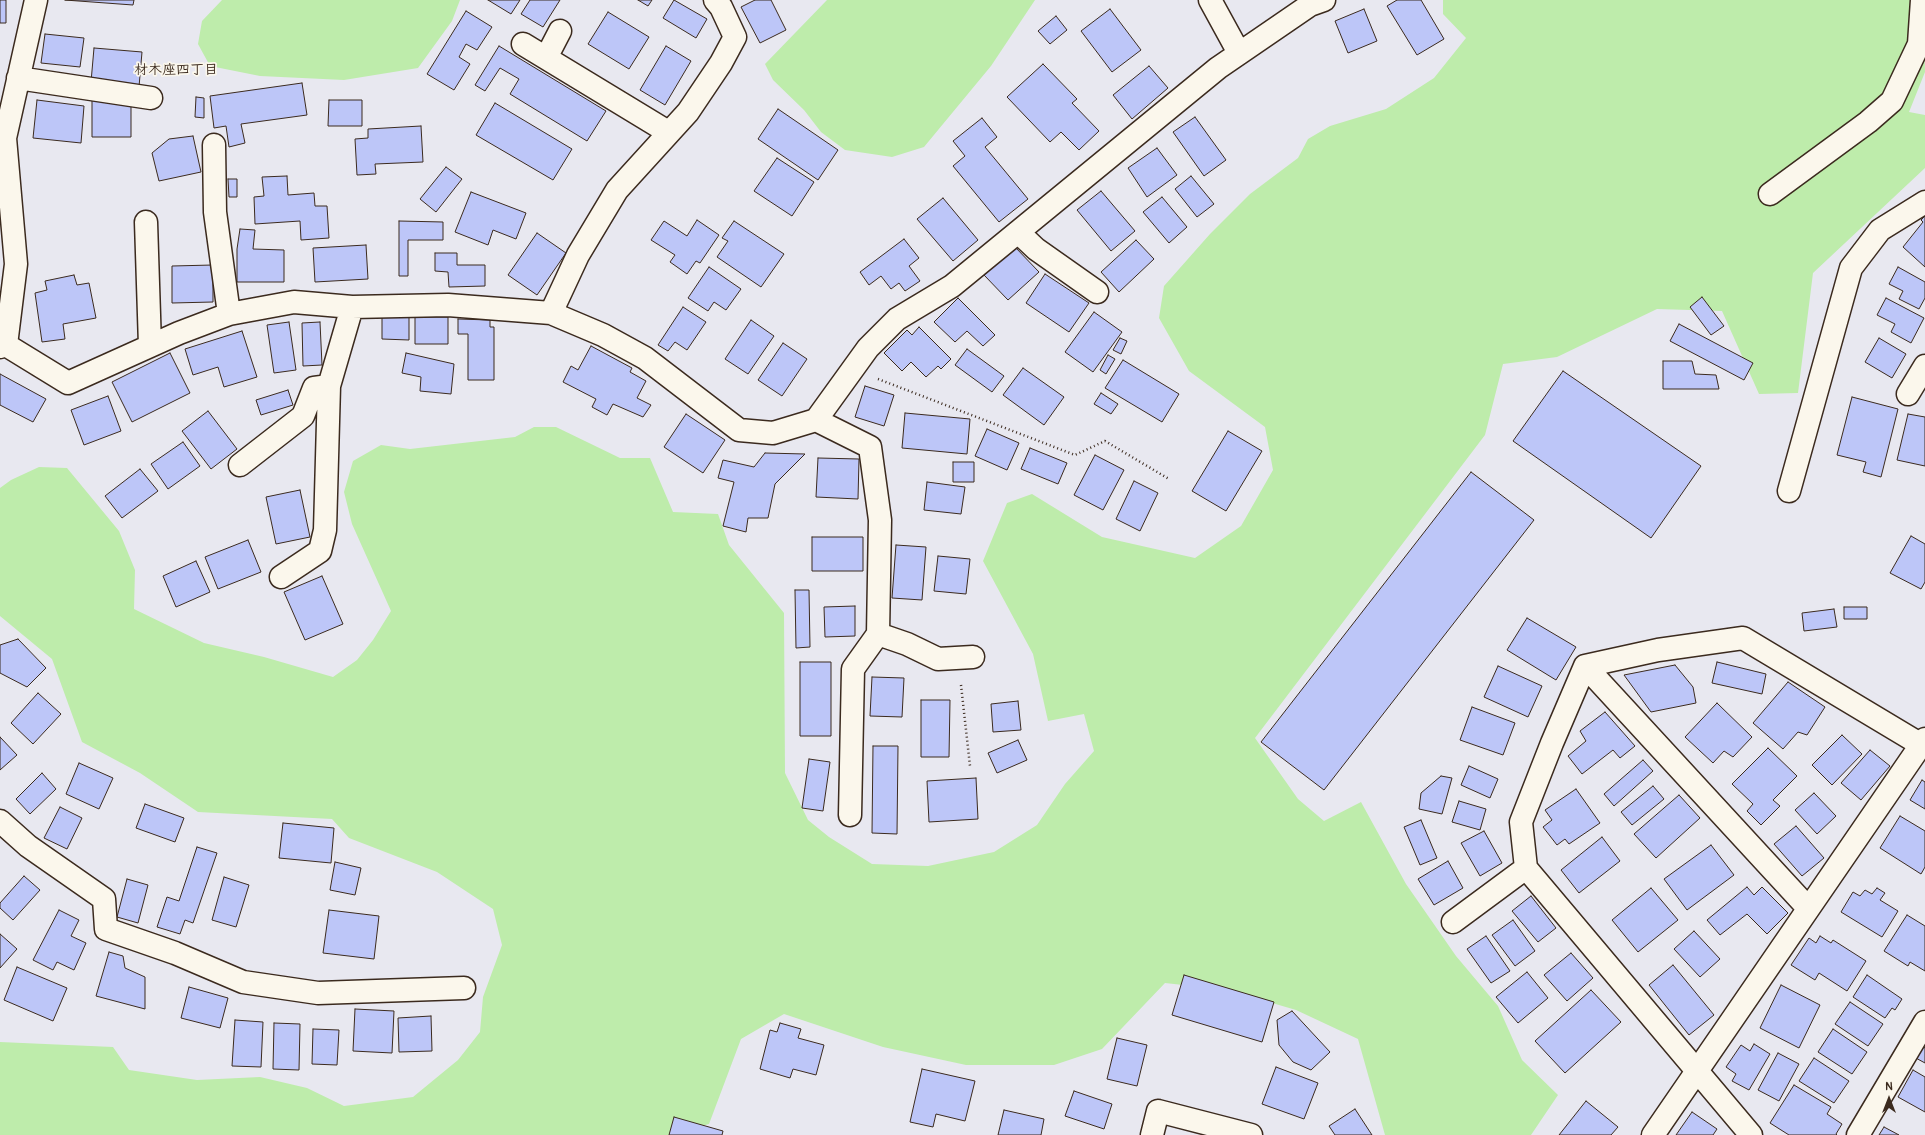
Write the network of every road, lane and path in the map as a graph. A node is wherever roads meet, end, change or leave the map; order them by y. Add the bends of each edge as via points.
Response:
1 (36, 0) edge
2 (715, 0) edge
3 (1210, 0) edge
4 (1922, 0) edge
5 (1313, 2) edge
6 (560, 31) dead end
7 (523, 44) dead end
8 (1239, 53) junction
9 (546, 58) junction
10 (18, 78) junction
11 (151, 98) dead end
12 (668, 132) junction
13 (2, 138) edge
14 (214, 145) dead end
15 (1770, 194) dead end
16 (1925, 202) edge
17 (146, 222) dead end
18 (1018, 232) junction
19 (1097, 292) dead end
20 (352, 307) junction
21 (229, 314) junction
22 (551, 314) junction
23 (3, 346) edge
24 (150, 346) junction
25 (1925, 366) edge
26 (853, 369) junction
27 (329, 386) junction
28 (1908, 394) dead end
29 (816, 420) junction
30 (240, 465) dead end
31 (1169, 479) dead end
32 (1789, 491) dead end
33 (281, 577) dead end
34 (878, 634) junction
35 (966, 658) joint
36 (1585, 666) junction
37 (1924, 744) edge
38 (970, 766) dead end
39 (850, 815) dead end
40 (0, 822) edge
41 (1526, 868) junction
42 (1808, 908) junction
43 (1453, 922) dead end
44 (464, 988) dead end
45 (1925, 1022) edge
46 (1698, 1071) junction
47 (1152, 1135) edge
48 (1251, 1135) edge
49 (1653, 1135) edge
50 (1751, 1135) edge
51 (1858, 1135) edge

1 - 10 street
2 - 12 street via 735,37 688,112
3 - 8 street
4 - 15 street via 1919,44 1892,102
5 - 8 street
6 - 9 street
7 - 9 street
8 - 18 street
9 - 12 street
10 - 11 street
10 - 13 street
12 - 22 street via 617,190 578,255
13 - 23 street via 16,264
14 - 21 street via 215,212
16 - 32 street via 1880,230 1850,268
17 - 24 street
18 - 19 street via 1036,249
18 - 26 street via 952,286 897,318 868,348
20 - 21 street via 294,302
20 - 22 street via 448,305
20 - 27 street
21 - 24 street
22 - 29 street via 603,335 645,358 739,430 772,433
23 - 24 street via 68,383
25 - 28 street
26 - 29 street
26 - 31 path via 1075,455 1105,442
27 - 30 street via 314,388 303,416
27 - 33 street via 325,530 320,551
29 - 34 street via 870,447 880,520
34 - 35 street via 938,659
34 - 39 street via 853,669
35 - 38 path
36 - 37 street via 1658,650 1743,638
36 - 41 street via 1521,822
36 - 42 street
37 - 42 street
40 - 44 street via 28,846 104,899 106,929 175,953 243,982 318,993
41 - 43 street
41 - 46 street
42 - 46 street
45 - 51 street
46 - 49 street
46 - 50 street
47 - 48 street via 1158,1111

